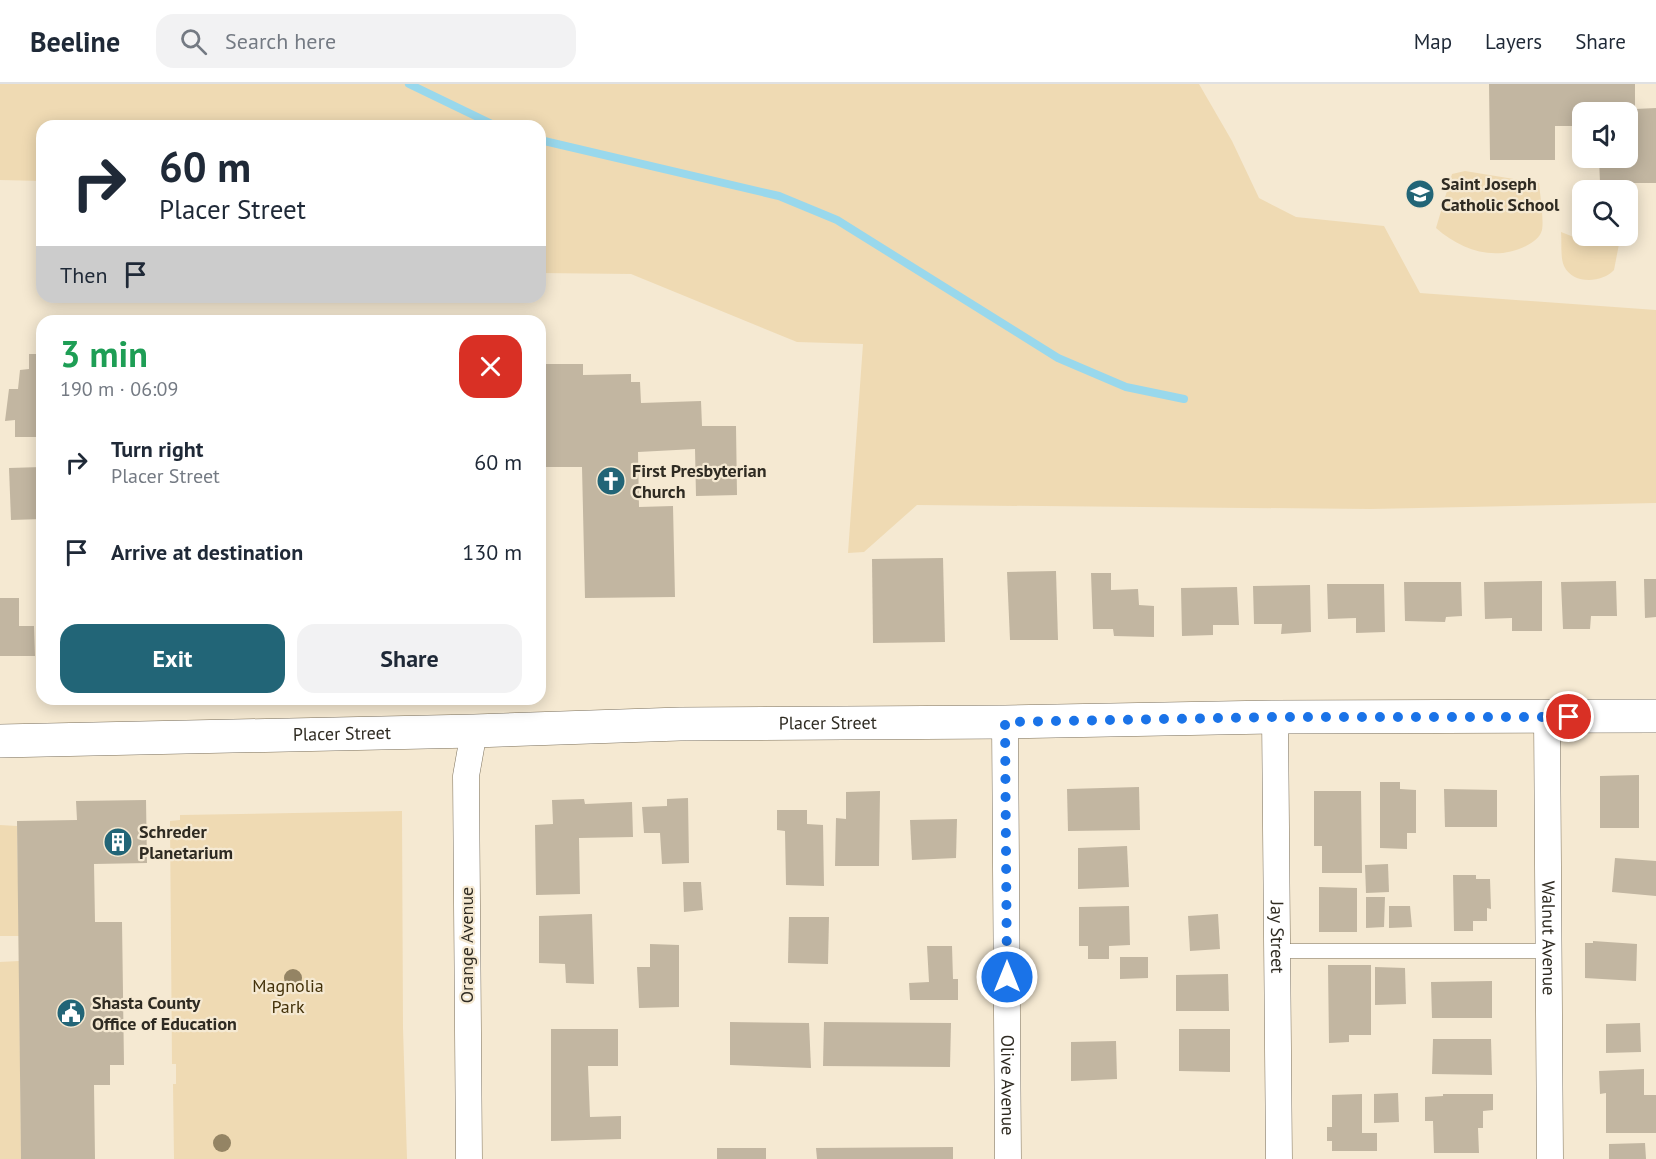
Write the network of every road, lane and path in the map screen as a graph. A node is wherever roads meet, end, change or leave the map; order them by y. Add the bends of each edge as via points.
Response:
1 (1656, 716) edge
2 (1275, 717) junction
3 (1547, 717) junction
4 (1005, 722) junction
5 (474, 731) junction
6 (0, 741) edge
7 (1277, 951) junction
8 (1549, 951) junction
9 (469, 1159) edge
10 (1008, 1159) edge
11 (1279, 1159) edge
12 (1551, 1159) edge

1 - 3 main road, Placer Street
2 - 3 main road, Placer Street
2 - 4 main road, Placer Street
2 - 7 street, Jay Street
3 - 8 street, Walnut Avenue
4 - 5 main road, Placer Street via 680,724
4 - 10 street, Olive Avenue
5 - 6 main road, Placer Street
5 - 9 street, Orange Avenue via 466,776
7 - 8 lane
7 - 11 street, Jay Street
8 - 12 street, Walnut Avenue

